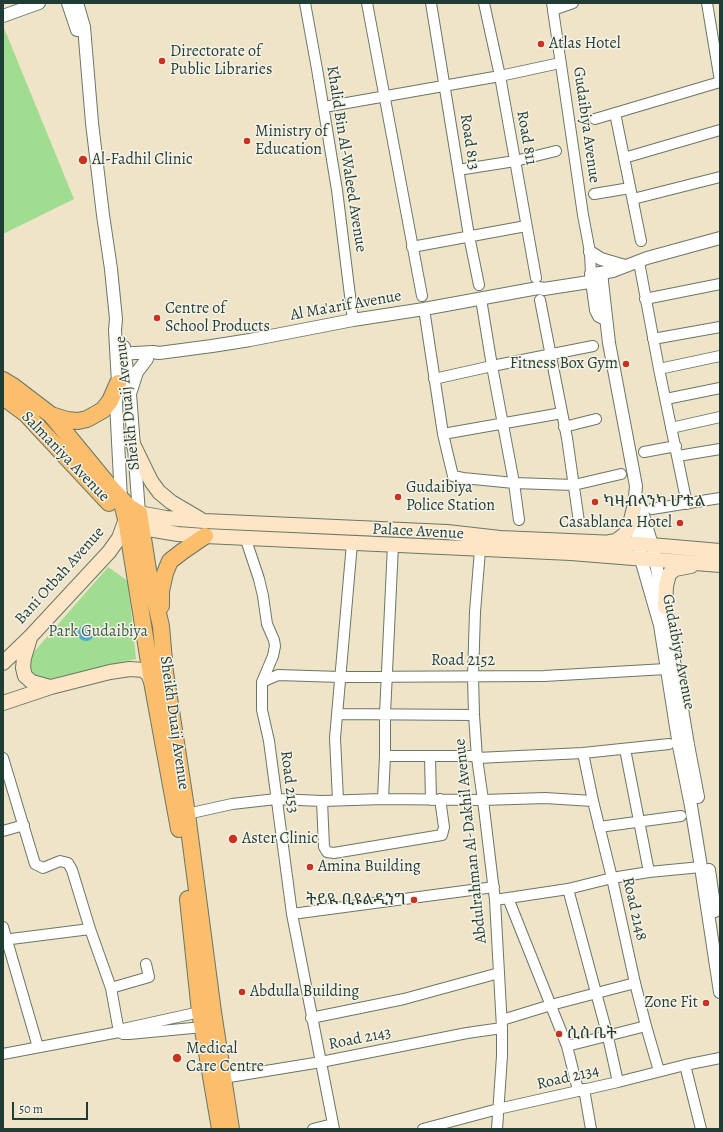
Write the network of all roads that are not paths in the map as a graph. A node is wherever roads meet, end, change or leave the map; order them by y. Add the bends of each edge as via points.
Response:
1 (39, 3) edge
2 (68, 3) edge
3 (77, 3) edge
4 (84, 3) edge
5 (305, 3) edge
6 (367, 3) edge
7 (431, 3) edge
8 (484, 3) edge
9 (573, 3) edge
10 (708, 3) edge
11 (552, 6) edge
12 (3, 16) edge
13 (84, 27) junction
14 (86, 58) junction
15 (560, 63) junction
16 (500, 76) junction
17 (720, 82) edge
18 (445, 85) junction
19 (385, 96) junction
20 (324, 107) junction
21 (615, 113) junction
22 (595, 119) dead end
23 (720, 130) edge
24 (556, 151) dead end
25 (624, 158) junction
26 (515, 161) junction
27 (458, 170) junction
28 (720, 177) edge
29 (630, 188) junction
30 (594, 194) dead end
31 (633, 199) junction
32 (526, 226) junction
33 (469, 236) junction
34 (720, 238) edge
35 (641, 241) dead end
36 (412, 247) junction
37 (590, 252) junction
38 (639, 262) junction
39 (625, 266) junction
40 (596, 277) junction
41 (537, 283) junction
42 (720, 284) edge
43 (479, 285) dead end
44 (422, 296) dead end
45 (481, 299) junction
46 (645, 299) junction
47 (540, 300) dead end
48 (424, 309) junction
49 (353, 320) junction
50 (720, 327) edge
51 (653, 339) junction
52 (593, 346) dead end
53 (159, 353) junction
54 (550, 355) junction
55 (720, 356) edge
56 (121, 358) junction
57 (147, 358) junction
58 (492, 366) junction
59 (659, 369) junction
60 (434, 379) junction
61 (3, 380) edge
62 (118, 383) junction
63 (720, 388) edge
64 (130, 394) junction
65 (3, 397) edge
66 (666, 399) junction
67 (562, 413) junction
68 (51, 415) junction
69 (720, 417) edge
70 (596, 419) dead end
71 (503, 423) junction
72 (564, 427) junction
73 (671, 428) junction
74 (443, 434) junction
75 (133, 444) junction
76 (720, 449) edge
77 (676, 451) junction
78 (644, 452) dead end
79 (621, 474) dead end
80 (514, 483) junction
81 (574, 485) junction
82 (636, 486) junction
83 (720, 498) edge
84 (121, 499) junction
85 (687, 504) junction
86 (634, 508) junction
87 (652, 510) dead end
88 (133, 516) junction
89 (519, 520) dead end
90 (579, 522) dead end
91 (142, 528) junction
92 (205, 529) junction
93 (245, 537) junction
94 (603, 542) junction
95 (352, 543) junction
96 (646, 544) junction
97 (393, 545) junction
98 (480, 550) junction
99 (720, 550) edge
100 (648, 559) junction
101 (704, 563) junction
102 (720, 565) edge
103 (664, 607) junction
104 (161, 626) junction
105 (31, 636) junction
106 (3, 663) edge
107 (671, 666) junction
108 (473, 676) junction
109 (340, 677) junction
110 (387, 677) junction
111 (262, 682) junction
112 (51, 687) junction
113 (153, 687) junction
114 (3, 703) edge
115 (337, 714) junction
116 (385, 714) junction
117 (474, 715) junction
118 (669, 744) dead end
119 (625, 749) junction
120 (583, 753) junction
121 (385, 756) junction
122 (430, 757) junction
123 (477, 757) junction
124 (3, 758) edge
125 (276, 799) junction
126 (383, 799) junction
127 (436, 799) junction
128 (338, 800) junction
129 (483, 800) junction
130 (322, 801) junction
131 (593, 801) junction
132 (187, 814) junction
133 (681, 816) dead end
134 (639, 822) junction
135 (24, 825) junction
136 (599, 826) junction
137 (3, 831) edge
138 (705, 866) junction
139 (649, 872) junction
140 (612, 878) junction
141 (494, 887) junction
142 (712, 888) edge
143 (568, 889) junction
144 (508, 898) junction
145 (495, 900) junction
146 (292, 914) junction
147 (3, 927) edge
148 (90, 929) junction
149 (5, 939) edge
150 (720, 949) edge
151 (146, 964) dead end
152 (499, 973) junction
153 (635, 983) junction
154 (110, 988) junction
155 (720, 992) edge
156 (596, 993) junction
157 (551, 1005) junction
158 (208, 1018) junction
159 (311, 1018) junction
160 (502, 1024) junction
161 (646, 1026) junction
162 (119, 1032) junction
163 (608, 1037) junction
164 (567, 1046) junction
165 (38, 1047) junction
166 (3, 1054) edge
167 (720, 1058) edge
168 (321, 1062) junction
169 (684, 1065) junction
170 (659, 1071) junction
171 (223, 1078) junction
172 (618, 1082) junction
173 (581, 1090) junction
174 (498, 1109) junction
175 (333, 1127) edge
176 (220, 1129) edge
177 (231, 1129) edge
178 (313, 1129) edge
179 (423, 1129) edge
180 (497, 1129) edge
181 (590, 1129) edge
182 (701, 1129) edge

1 - 12 street
2 - 14 street, Sheikh Duaij Avenue
3 - 13 street, Sheikh Duaij Avenue
4 - 13 street
5 - 20 street, Khalid Bin Al-Waleed Avenue
6 - 19 street
7 - 18 street, Road 813
8 - 16 street, Road 811
9 - 11 street
10 - 17 street
11 - 15 street, Gudaibiya Avenue
13 - 14 street, Sheikh Duaij Avenue
14 - 56 street, Sheikh Duaij Avenue via 116,319 120,328
15 - 16 street
15 - 37 street, Gudaibiya Avenue
16 - 18 street
16 - 26 street, Road 811
17 - 21 street
18 - 19 street
18 - 27 street, Road 813
19 - 20 street
19 - 36 street
20 - 49 street, Khalid Bin Al-Waleed Avenue
21 - 22 street
21 - 25 street
23 - 25 street
24 - 26 street
25 - 29 street
26 - 27 street
26 - 32 street, Road 811
27 - 33 street, Road 813
28 - 31 street
29 - 30 street
29 - 31 street
31 - 35 street
32 - 33 street
32 - 41 street, Road 811
33 - 36 street
33 - 43 street, Road 813
34 - 38 street, Al Ma'arif Avenue
36 - 44 street
37 - 39 street via 601,259
37 - 40 street, Gudaibiya Avenue
38 - 39 street, Al Ma'arif Avenue
38 - 46 street
39 - 40 street, Al Ma'arif Avenue
40 - 41 street, Al Ma'arif Avenue
40 - 82 street, Gudaibiya Avenue via 596,310 599,316 605,319
41 - 45 street, Al Ma'arif Avenue
42 - 46 street
45 - 48 street, Al Ma'arif Avenue
45 - 58 street
46 - 51 street
47 - 54 street
48 - 49 street, Al Ma'arif Avenue
48 - 60 street
49 - 53 street, Al Ma'arif Avenue via 250,340
50 - 51 street
51 - 59 street
52 - 54 street
53 - 56 street, Al Ma'arif Avenue
53 - 57 street, Al Ma'arif Avenue
54 - 58 street
54 - 67 street
55 - 59 street
56 - 57 street, Al Ma'arif Avenue
56 - 62 street, Sheikh Duaij Avenue
56 - 64 street, Sheikh Duaij Avenue
57 - 64 street via 137,372
58 - 60 street
58 - 71 street
59 - 66 street
60 - 74 street
61 - 68 main road, Salmaniya Avenue
62 - 68 main road via 103,410 87,419 67,420
62 - 84 street, Sheikh Duaij Avenue via 116,403
63 - 66 street
64 - 75 street, Sheikh Duaij Avenue
65 - 88 main road, Salmaniya Avenue via 26,414
66 - 73 street
67 - 71 street
67 - 72 street
68 - 84 main road, Salmaniya Avenue
69 - 73 street
70 - 72 street
71 - 74 street
71 - 80 street
72 - 81 street
73 - 77 street
74 - 80 street via 452,476
75 - 88 street, Sheikh Duaij Avenue
75 - 92 main road via 159,492
76 - 77 street
77 - 78 street
77 - 85 street
79 - 81 street
80 - 81 street
80 - 89 street
81 - 90 street
82 - 86 street, Gudaibiya Avenue
82 - 96 street
83 - 85 street
84 - 88 main road, Sheikh Duaij Avenue
85 - 87 street
86 - 94 main road via 625,534 616,541
86 - 96 street, Gudaibiya Avenue
88 - 91 main road, Palace Avenue
88 - 92 main road, Palace Avenue via 166,518
88 - 105 main road, Bani Otbah Avenue via 109,552
88 - 113 main road, Sheikh Duaij Avenue
91 - 92 main road, Palace Avenue via 178,534
91 - 104 main road, Sheikh Duaij Avenue via 148,570
92 - 93 main road, Palace Avenue
92 - 94 main road, Palace Avenue via 447,532 500,538
92 - 104 main road via 170,561 161,591
93 - 95 main road, Palace Avenue
93 - 111 street, Road 2153 via 259,579 267,624 275,646
94 - 96 main road, Palace Avenue
95 - 97 main road, Palace Avenue
95 - 109 street
96 - 99 main road, Palace Avenue
96 - 100 street, Gudaibiya Avenue
97 - 98 main road, Palace Avenue
97 - 110 street
98 - 100 main road, Palace Avenue
98 - 108 street, Abdulrahman Al-Dakhil Avenue
100 - 101 main road, Palace Avenue
100 - 103 street, Gudaibiya Avenue
100 - 107 street, Gudaibiya Avenue via 660,625
101 - 102 main road, Palace Avenue
101 - 103 main road via 675,569 669,574
103 - 107 street, Gudaibiya Avenue
104 - 132 main road, Sheikh Duaij Avenue via 165,672
105 - 106 main road, Bani Otbah Avenue
105 - 112 main road via 24,658 25,676 32,682
107 - 108 street, Road 2152 via 544,676
107 - 138 street, Gudaibiya Avenue via 679,746 695,805
108 - 110 street, Road 2152
108 - 117 street, Abdulrahman Al-Dakhil Avenue
109 - 110 street, Road 2152
109 - 111 street, Road 2152 via 278,675
109 - 115 street
110 - 116 street
111 - 125 street, Road 2153 via 262,710 269,741
112 - 113 main road via 136,668 148,674
112 - 114 main road
113 - 158 main road, Sheikh Duaij Avenue via 182,843
115 - 116 street
115 - 128 street via 335,738
116 - 117 street
116 - 121 street
117 - 123 street, Abdulrahman Al-Dakhil Avenue
118 - 119 street
119 - 120 street
119 - 134 street
120 - 123 street
120 - 131 street, Road 2148
121 - 122 street
121 - 126 street
122 - 123 street
122 - 127 street
123 - 129 street, Abdulrahman Al-Dakhil Avenue
124 - 135 street
125 - 130 street
125 - 132 street via 232,804
125 - 146 street, Road 2153
126 - 127 street
126 - 128 street
127 - 129 street
127 - 130 street via 444,827 442,835 334,853 327,852 324,847
128 - 130 street
129 - 131 street via 545,798
129 - 141 street, Abdulrahman Al-Dakhil Avenue
131 - 136 street, Road 2148
132 - 158 main road, Sheikh Duaij Avenue
133 - 134 street
134 - 136 street
134 - 139 street
135 - 137 street
135 - 148 street via 35,864 43,868 60,861 68,863
136 - 140 street, Road 2148
138 - 139 street
138 - 142 street, Gudaibiya Avenue
139 - 140 street
140 - 143 street
140 - 153 street, Road 2148
141 - 145 street, Abdulrahman Al-Dakhil Avenue
141 - 146 street
142 - 150 street, Gudaibiya Avenue
142 - 155 street, Gudaibiya Avenue
143 - 144 street
143 - 156 street
144 - 145 street
144 - 157 street
145 - 152 street, Abdulrahman Al-Dakhil Avenue
146 - 159 street, Road 2153
147 - 149 street
148 - 149 street
148 - 154 street
149 - 165 street
151 - 154 street via 149,977
152 - 159 street via 404,999
152 - 160 street, Abdulrahman Al-Dakhil Avenue
153 - 156 street, Road 2143
153 - 161 street, Road 2148
154 - 162 street
156 - 157 street, Road 2143
156 - 163 street
157 - 160 street, Road 2143
157 - 164 street
158 - 162 street via 123,1029
158 - 162 street via 129,1034
158 - 171 main road, Sheikh Duaij Avenue
158 - 176 main road, Sheikh Duaij Avenue
159 - 168 street, Road 2153
160 - 168 street, Road 2143
160 - 174 street, Abdulrahman Al-Dakhil Avenue
161 - 163 street
161 - 170 street, Road 2148
162 - 165 street
163 - 164 street
163 - 172 street
164 - 173 street
165 - 166 street
167 - 169 street, Road 2134
168 - 171 street, Road 2143
168 - 175 street, Road 2153
169 - 170 street, Road 2134
169 - 182 street
170 - 172 street, Road 2134
171 - 177 main road, Sheikh Duaij Avenue
172 - 173 street, Road 2134
173 - 174 street, Road 2134
173 - 181 street
174 - 179 street, Road 2134
174 - 180 street, Abdulrahman Al-Dakhil Avenue
175 - 178 street

